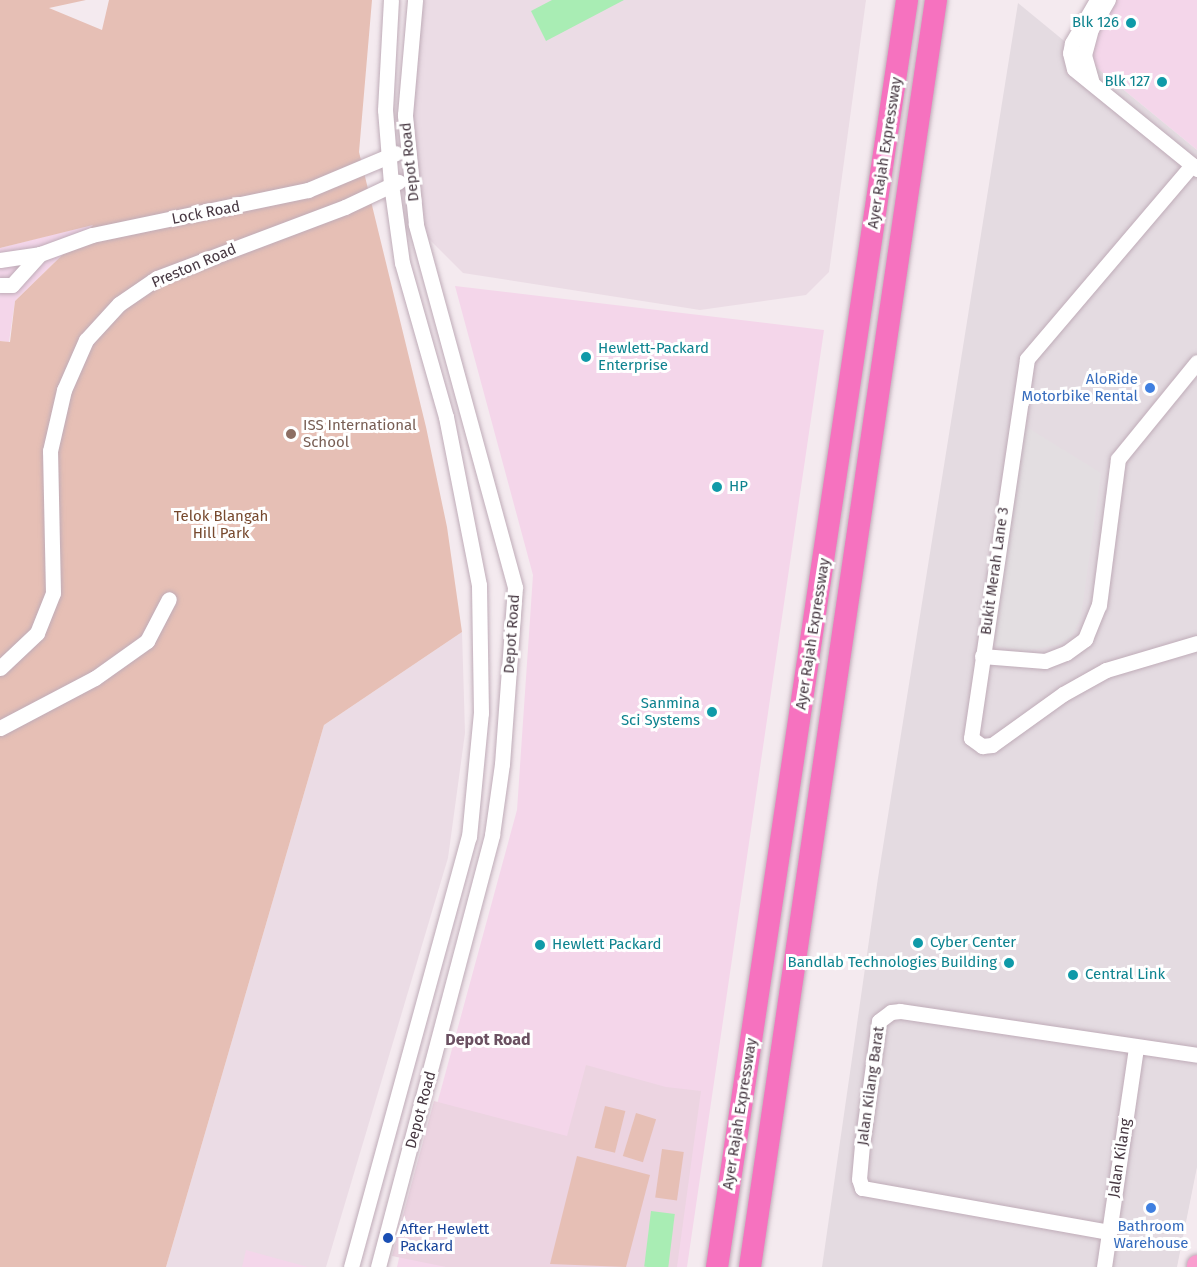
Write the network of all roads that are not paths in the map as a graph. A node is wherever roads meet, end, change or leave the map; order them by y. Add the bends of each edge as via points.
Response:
1 (391, 0) edge
2 (415, 0) edge
3 (907, 0) edge
4 (936, 0) edge
5 (1097, 0) edge
6 (1108, 0) edge
7 (1092, 83) junction
8 (408, 150) junction
9 (387, 155) junction
10 (1194, 167) edge
11 (411, 178) junction
12 (391, 184) junction
13 (40, 255) junction
14 (0, 260) edge
15 (0, 285) edge
16 (1197, 362) edge
17 (169, 599) dead end
18 (1197, 643) edge
19 (982, 656) junction
20 (0, 668) edge
21 (0, 728) edge
22 (1136, 1048) junction
23 (1197, 1055) edge
24 (1109, 1232) junction
25 (351, 1267) edge
26 (378, 1267) edge
27 (717, 1267) edge
28 (750, 1267) edge
29 (1104, 1267) edge

1 - 9 street, Depot Road via 386,69
2 - 8 street, Depot Road via 405,115
3 - 27 highway, Ayer Rajah Expressway
4 - 28 highway, Ayer Rajah Expressway
5 - 7 street via 1070,53 1074,69
6 - 7 street via 1091,29 1083,55
7 - 10 street
8 - 9 street, Lock Road
8 - 11 street, Depot Road
9 - 12 street, Depot Road
9 - 13 street, Lock Road via 308,190 92,235
10 - 19 street, Bukit Merah Lane 3 via 1027,359
11 - 12 street, Preston Road
11 - 26 street, Depot Road via 416,224 515,587 502,764 492,835
12 - 20 street, Preston Road via 345,207 158,278 119,304 86,340 64,390 50,451 53,593 38,633
12 - 25 street, Depot Road via 402,262 446,417 477,573 482,713 469,837
13 - 14 street, Lock Road
13 - 15 street via 12,285
16 - 19 street, Bukit Merah Lane 3 via 1118,459 1100,605 1085,639 1066,653 1045,661
17 - 21 street via 147,640 95,678
18 - 19 street via 1106,670 987,746 971,738
22 - 23 street, Jalan Kilang Barat
22 - 24 street, Jalan Kilang
22 - 24 street, Jalan Kilang Barat via 900,1011 884,1016 876,1028 859,1179 862,1188
24 - 29 street, Jalan Kilang

